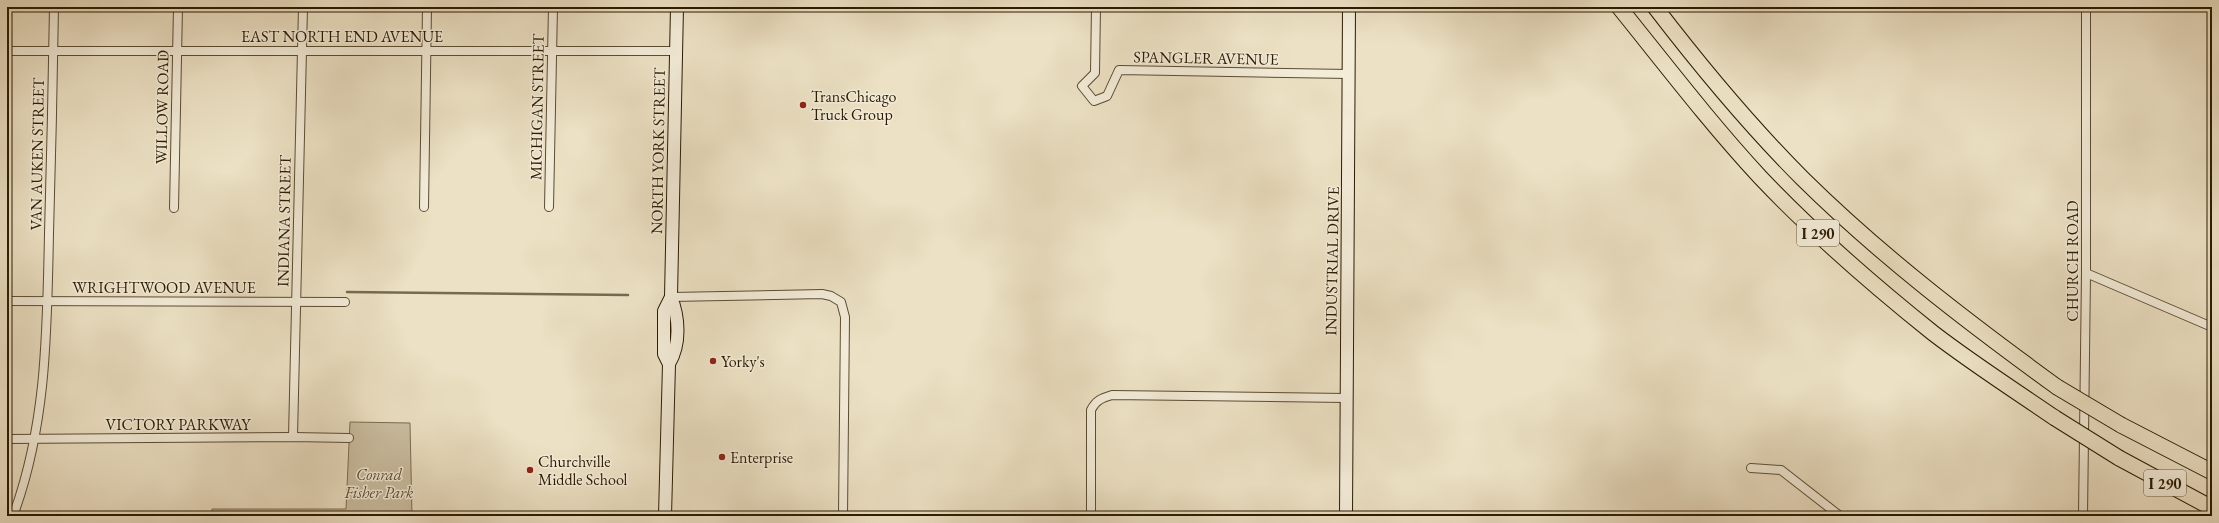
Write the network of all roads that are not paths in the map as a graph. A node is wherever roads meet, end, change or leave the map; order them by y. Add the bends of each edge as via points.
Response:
1 (54, 7) edge
2 (178, 7) edge
3 (303, 7) edge
4 (427, 7) edge
5 (553, 7) edge
6 (677, 7) edge
7 (1096, 7) edge
8 (1349, 7) edge
9 (1618, 7) edge
10 (1655, 7) edge
11 (2086, 7) edge
12 (426, 49) junction
13 (53, 50) junction
14 (177, 50) junction
15 (302, 50) junction
16 (552, 50) junction
17 (676, 50) junction
18 (7, 51) edge
19 (1349, 74) junction
20 (424, 207) dead end
21 (549, 207) dead end
22 (174, 208) dead end
23 (2086, 273) junction
24 (672, 296) junction
25 (48, 301) junction
26 (296, 301) junction
27 (7, 302) edge
28 (345, 302) dead end
29 (2212, 326) edge
30 (1346, 398) junction
31 (293, 437) junction
32 (349, 438) dead end
33 (7, 439) edge
34 (36, 439) junction
35 (1751, 468) dead end
36 (2212, 472) edge
37 (2212, 508) edge
38 (13, 516) edge
39 (665, 516) edge
40 (843, 516) edge
41 (1091, 516) edge
42 (1346, 516) edge
43 (1840, 516) edge
44 (2083, 516) edge

1 - 13 street, VAN AUKEN STREET
2 - 14 street, WILLOW ROAD
3 - 15 street, INDIANA STREET
4 - 12 street
5 - 16 street, MICHIGAN STREET
6 - 17 main road, NORTH YORK STREET
7 - 19 street, SPANGLER AVENUE via 1095,73 1082,86 1094,101 1107,96 1119,70
8 - 19 main road, INDUSTRIAL DRIVE
9 - 37 highway, I 290, bridge via 1685,90 1760,176 1853,266 1934,334 2055,418 2119,458
10 - 36 highway, I 290, bridge via 1703,70 1758,132 1804,179 1921,283 2057,387 2121,425
11 - 23 street, CHURCH ROAD
12 - 15 street, EAST NORTH END AVENUE
12 - 16 street, EAST NORTH END AVENUE
12 - 20 street
13 - 14 street, EAST NORTH END AVENUE
13 - 18 street, EAST NORTH END AVENUE
13 - 25 street, VAN AUKEN STREET
14 - 15 street, EAST NORTH END AVENUE
14 - 22 street, WILLOW ROAD
15 - 26 street, INDIANA STREET
16 - 17 street, EAST NORTH END AVENUE
16 - 21 street, MICHIGAN STREET
17 - 24 main road, NORTH YORK STREET
19 - 30 main road, INDUSTRIAL DRIVE
23 - 29 street
23 - 44 street, CHURCH ROAD
24 - 39 main road, NORTH YORK STREET via 678,313 676,353 670,364
24 - 40 street via 822,294 841,302 845,317
25 - 26 street, WRIGHTWOOD AVENUE
25 - 27 street, WRIGHTWOOD AVENUE
25 - 34 street, VAN AUKEN STREET via 46,350
26 - 28 street, WRIGHTWOOD AVENUE
26 - 31 street, INDIANA STREET
30 - 41 street via 1112,395 1096,402 1091,410
30 - 42 main road, INDUSTRIAL DRIVE
31 - 32 street, VICTORY PARKWAY
31 - 34 street, VICTORY PARKWAY
33 - 34 street, VICTORY PARKWAY
34 - 38 street, VAN AUKEN STREET
35 - 43 street via 1780,470

